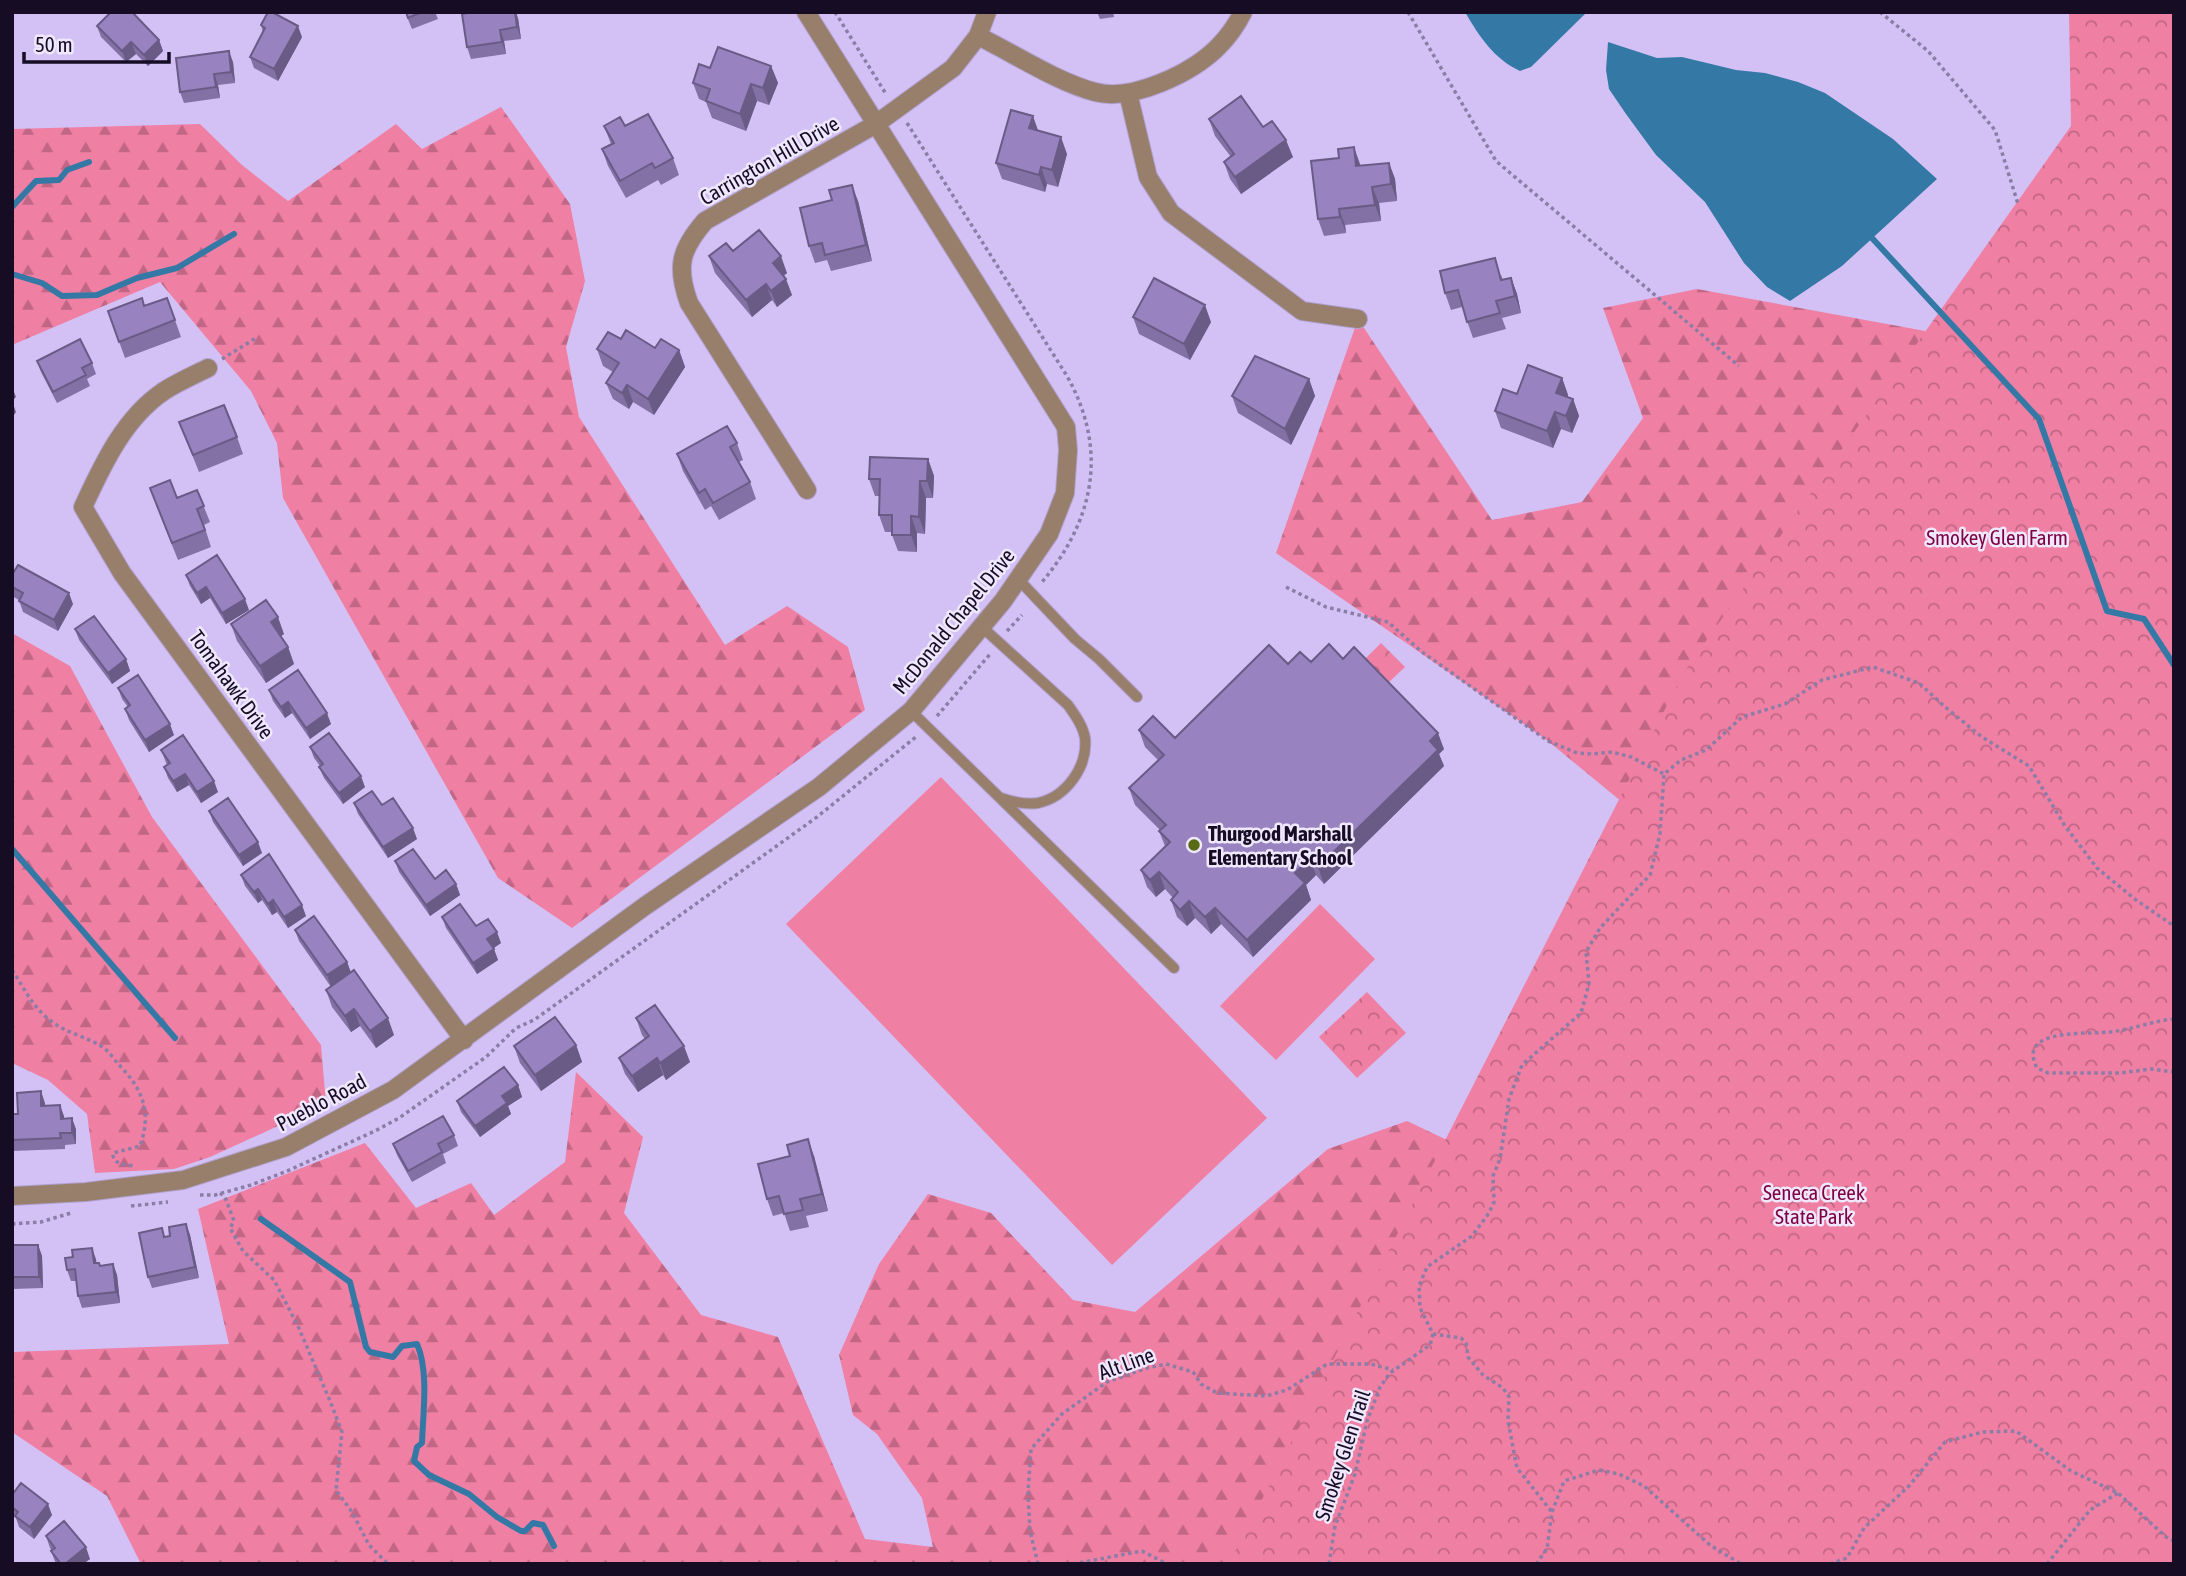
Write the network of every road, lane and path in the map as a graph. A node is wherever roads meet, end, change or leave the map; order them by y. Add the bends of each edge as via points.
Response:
1 (806, 12) edge
2 (835, 12) edge
3 (987, 12) edge
4 (1244, 12) edge
5 (1408, 12) edge
6 (1880, 12) edge
7 (978, 36) junction
8 (1128, 93) junction
9 (889, 98) dead end
10 (876, 124) junction
11 (2018, 204) dead end
12 (1358, 319) dead end
13 (256, 338) dead end
14 (1739, 366) dead end
15 (208, 368) joint
16 (807, 490) dead end
17 (1018, 579) junction
18 (1286, 587) dead end
19 (1022, 615) dead end
20 (982, 627) junction
21 (1007, 631) dead end
22 (992, 651) dead end
23 (1137, 697) dead end
24 (911, 711) junction
25 (936, 717) dead end
26 (1664, 774) junction
27 (1000, 798) junction
28 (2174, 926) edge
29 (604, 936) joint
30 (1174, 968) dead end
31 (12, 970) edge
32 (2174, 1019) edge
33 (464, 1040) junction
34 (2174, 1072) edge
35 (146, 1166) dead end
36 (194, 1176) junction
37 (12, 1196) edge
38 (1433, 1335) junction
39 (1394, 1371) junction
40 (2118, 1493) junction
41 (1552, 1512) junction
42 (2174, 1541) edge
43 (387, 1564) edge
44 (1038, 1564) edge
45 (1073, 1564) edge
46 (1167, 1564) edge
47 (1329, 1564) edge
48 (1535, 1564) edge
49 (1741, 1564) edge
50 (1830, 1564) edge
51 (2047, 1564) edge

1 - 10 street, McDonald Chapel Drive
2 - 9 path
3 - 7 street, Carrington Hill Drive
4 - 8 street via 1218,48 1179,76
5 - 14 path via 1496,161
6 - 11 path via 1928,51 1995,130
7 - 8 street via 1097,93
7 - 10 street, Carrington Hill Drive via 953,68
8 - 12 street via 1149,177 1171,213 1302,311
10 - 16 street, Carrington Hill Drive via 705,221 682,257 682,283 689,303
10 - 17 street, McDonald Chapel Drive via 1066,427 1065,493 1049,534
13 - 15 path
15 - 33 street, Tomahawk Drive via 164,391 136,416 116,443 83,507 122,573
17 - 20 street, McDonald Chapel Drive
17 - 23 lane
18 - 26 path via 1334,610 1388,622 1422,652 1548,741 1577,753 1612,752 1630,757
19 - 21 path
20 - 24 street, McDonald Chapel Drive
20 - 27 lane via 1068,705 1085,737 1085,754 1077,774 1063,791 1037,803
22 - 25 path
24 - 27 lane
24 - 29 street, McDonald Chapel Drive via 819,787
26 - 28 path via 1681,760 1706,750 1742,717 1785,704 1822,680 1873,667 1919,682 1982,737 2029,766 2097,868
26 - 38 path via 1660,834 1650,876 1600,928 1586,952 1589,984 1580,1013 1522,1065 1509,1099 1489,1213 1472,1237 1427,1267 1419,1286 1420,1308
27 - 30 lane
29 - 33 street, Pueblo Road
31 - 35 path via 38,1010 53,1023 103,1047 141,1092 146,1116 140,1146 118,1150 112,1157 125,1165
32 - 34 path via 2041,1041 2032,1056 2037,1068 2048,1073
33 - 36 street, Pueblo Road via 393,1090 286,1147
36 - 37 street, Pueblo Road via 86,1192
36 - 43 path via 225,1197 235,1240 274,1280 298,1326 342,1432 336,1490 369,1545
38 - 39 path, Smokey Glen Trail via 1430,1345
38 - 41 path via 1461,1338 1468,1357 1503,1388 1509,1397 1508,1422 1517,1468
39 - 44 path, Alt Line via 1371,1364 1327,1364 1287,1390 1266,1396 1216,1393 1192,1372 1166,1364 1107,1382 1062,1414 1031,1449 1030,1531
39 - 47 path, Smokey Glen Trail via 1380,1387 1367,1421 1355,1474 1335,1526
40 - 42 path
40 - 50 path via 2071,1471 2016,1431 1983,1432 1945,1441 1909,1486 1864,1528 1847,1558
40 - 51 path via 2090,1510
41 - 48 path via 1548,1549
41 - 49 path via 1564,1481 1599,1470 1619,1474 1644,1486 1710,1545
45 - 46 path via 1142,1551

